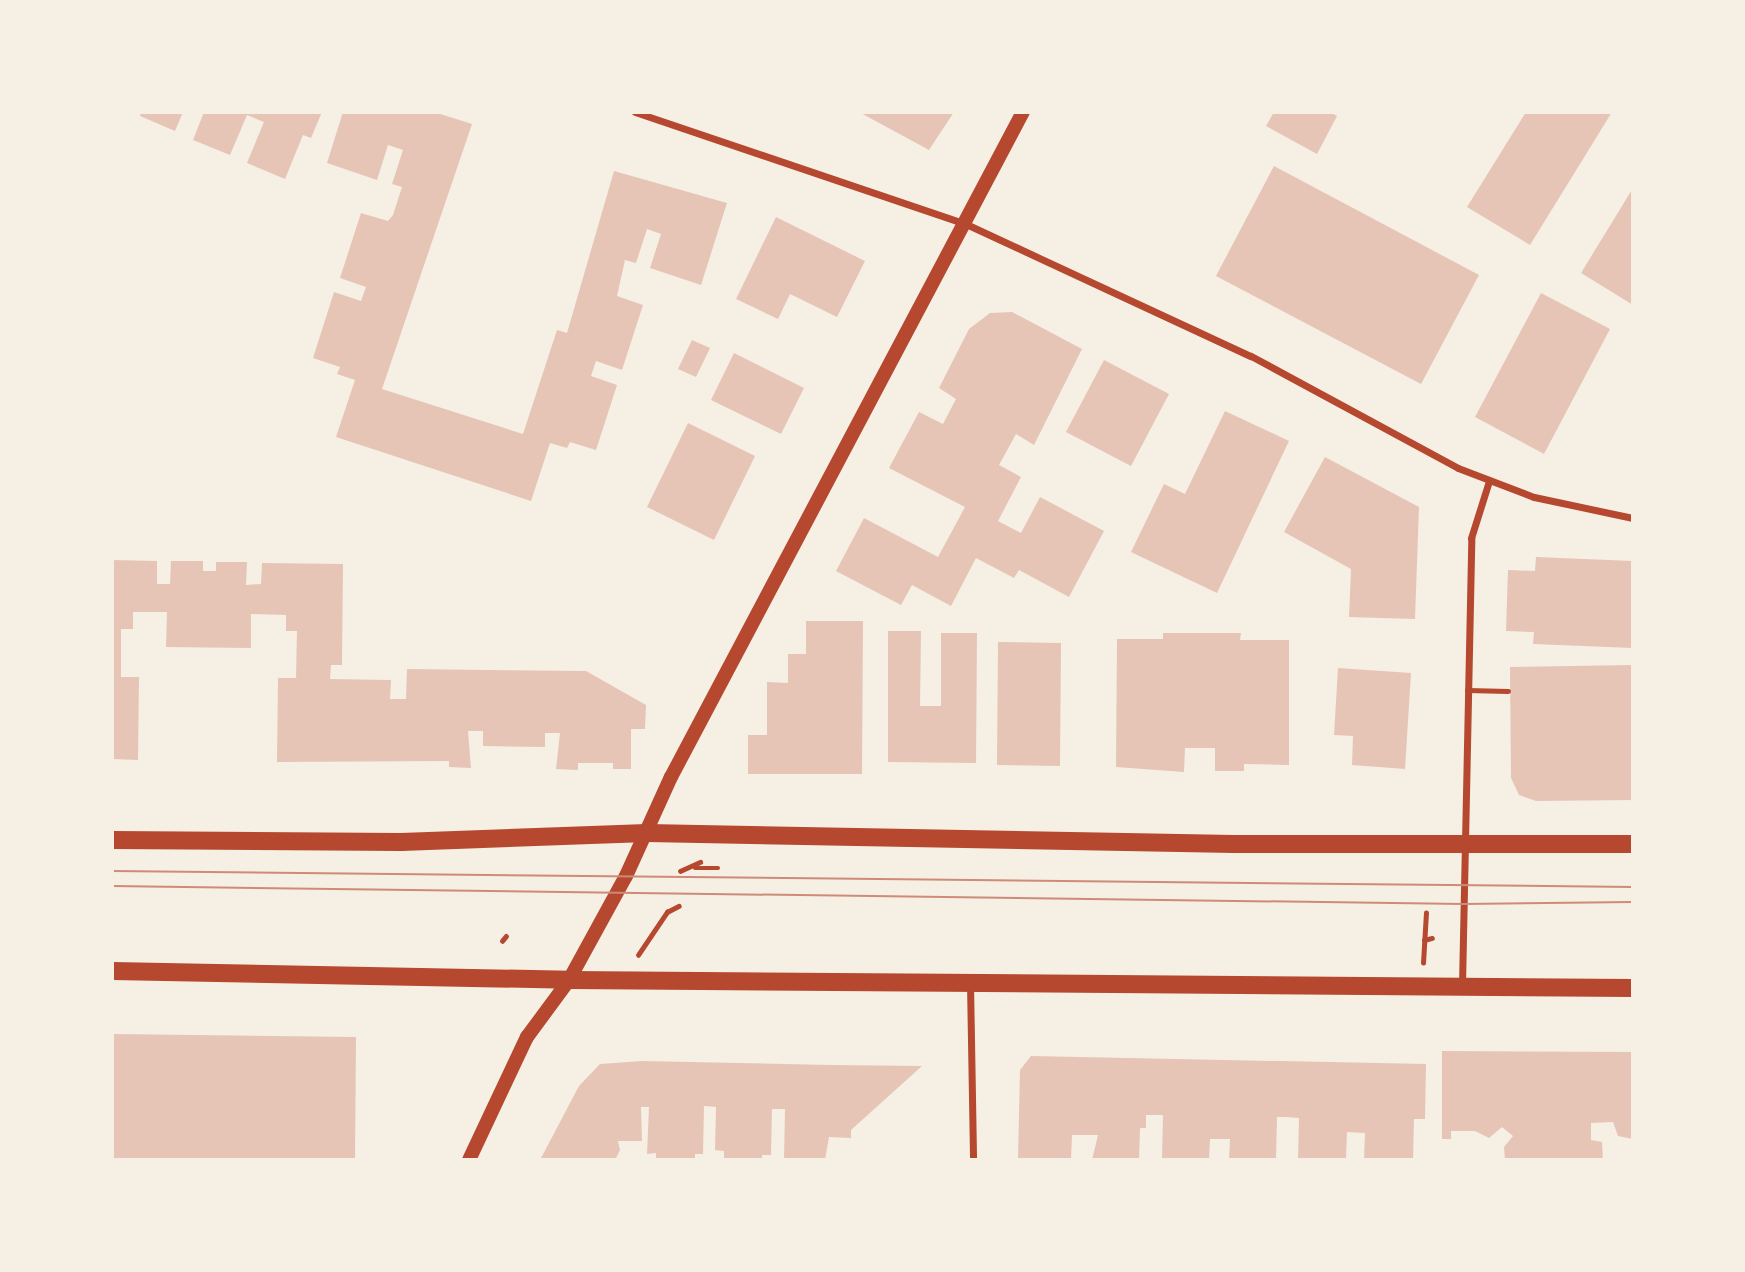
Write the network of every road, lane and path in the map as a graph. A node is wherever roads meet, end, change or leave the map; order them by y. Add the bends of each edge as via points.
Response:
1 (635, 112) edge
2 (1023, 112) edge
3 (966, 224) junction
4 (1489, 481) junction
5 (1633, 518) edge
6 (1467, 691) junction
7 (1508, 691) dead end
8 (646, 833) junction
9 (112, 840) edge
10 (1464, 844) junction
11 (1633, 844) edge
12 (700, 862) dead end
13 (695, 868) junction
14 (718, 868) dead end
15 (680, 871) dead end
16 (679, 906) dead end
17 (1426, 913) dead end
18 (1432, 938) dead end
19 (1424, 940) junction
20 (644, 960) dead end
21 (1413, 963) dead end
22 (112, 971) edge
23 (569, 980) junction
24 (970, 982) junction
25 (1462, 988) junction
26 (1633, 988) edge
27 (469, 1160) edge
28 (973, 1160) edge

1 - 3 street
2 - 3 main road
3 - 4 street via 1251,356 1425,453
3 - 8 main road via 671,777
4 - 5 street via 1580,510
4 - 6 street via 1471,538
6 - 7 lane
6 - 10 street
8 - 9 main road via 401,842
8 - 10 main road
8 - 23 main road
10 - 11 main road
10 - 25 street
12 - 13 path
13 - 14 path
13 - 15 path
16 - 20 path via 667,912 638,955
17 - 19 path
18 - 19 path
19 - 21 path via 1424,963
22 - 23 main road
23 - 24 main road
23 - 27 main road via 527,1037
24 - 25 main road
24 - 28 street
25 - 26 main road

